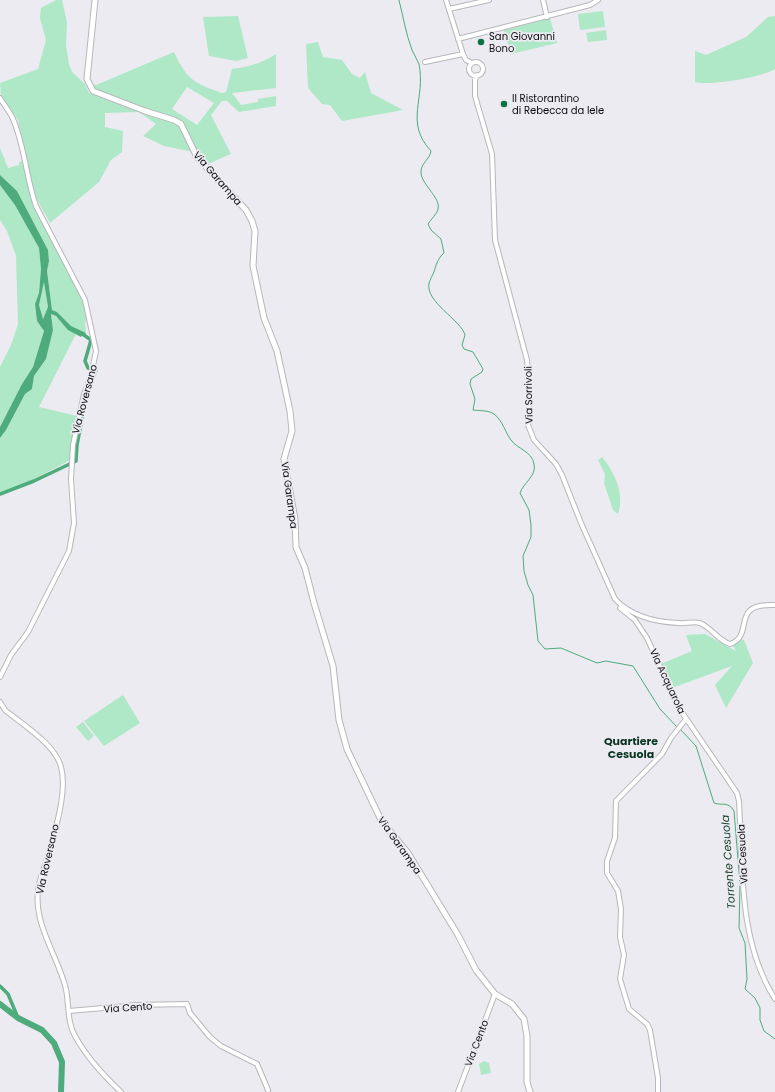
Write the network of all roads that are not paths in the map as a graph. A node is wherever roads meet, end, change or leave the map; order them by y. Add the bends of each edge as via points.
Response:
1 (95, 0) edge
2 (446, 0) edge
3 (489, 0) edge
4 (543, 0) edge
5 (598, 0) edge
6 (449, 9) junction
7 (547, 17) junction
8 (458, 39) junction
9 (463, 54) junction
10 (425, 62) dead end
11 (471, 65) junction
12 (475, 75) junction
13 (0, 98) edge
14 (615, 599) junction
15 (775, 605) edge
16 (0, 677) edge
17 (0, 702) edge
18 (0, 708) edge
19 (5, 710) junction
20 (686, 719) junction
21 (495, 994) junction
22 (775, 999) edge
23 (69, 1011) junction
24 (268, 1090) dead end
25 (121, 1092) edge
26 (458, 1092) edge
27 (530, 1092) edge
28 (658, 1092) edge

1 - 21 street, Via Garampa via 87,80 93,90 181,124 197,157 246,210 252,221 255,231 253,266 264,318 277,351 290,411 292,431 284,459 295,519 296,547 305,568 333,666 339,720 347,749 381,820 408,852 476,970
2 - 6 street
3 - 6 street
4 - 7 street
5 - 7 street via 590,5
6 - 8 street
7 - 8 street
8 - 9 street
9 - 10 street
9 - 11 street via 465,62
11 - 12 street via 470,72
11 - 12 street via 476,62 482,65 482,71
12 - 14 street, Via Sorrivoli via 475,96 492,154 495,240 527,360 530,394 528,425 534,440 556,464 562,475
13 - 16 street, Via Roversano via 12,118 19,137 36,206 85,300 95,342 91,376 84,394 73,445 74,523 68,551 28,632 11,655
14 - 15 street, Via Sorrivoli via 631,613 654,620 679,624 697,622 722,642 730,644 740,637 748,612 753,607
14 - 20 street, Via Acquarola via 635,620 647,638
17 - 19 street, Via Roversano
18 - 19 street
19 - 23 street, Via Roversano via 51,749 62,767 61,799 52,844 38,890 38,902 44,932 66,988
20 - 22 street, Via Cesuola via 732,784 738,797 749,937 764,981
20 - 28 street, Via Acquarola via 662,754 616,801 615,838 607,862 607,873 618,891 621,909 620,937 624,955 620,979 629,1009 647,1024 650,1030
21 - 26 street, Via Cento
21 - 27 street, Via Garampa via 512,1004 524,1019 527,1036 527,1082
23 - 24 street, Via Cento via 187,1004 190,1013 210,1037 221,1046 257,1064
23 - 25 street, Via Roversano via 70,1027 74,1036

